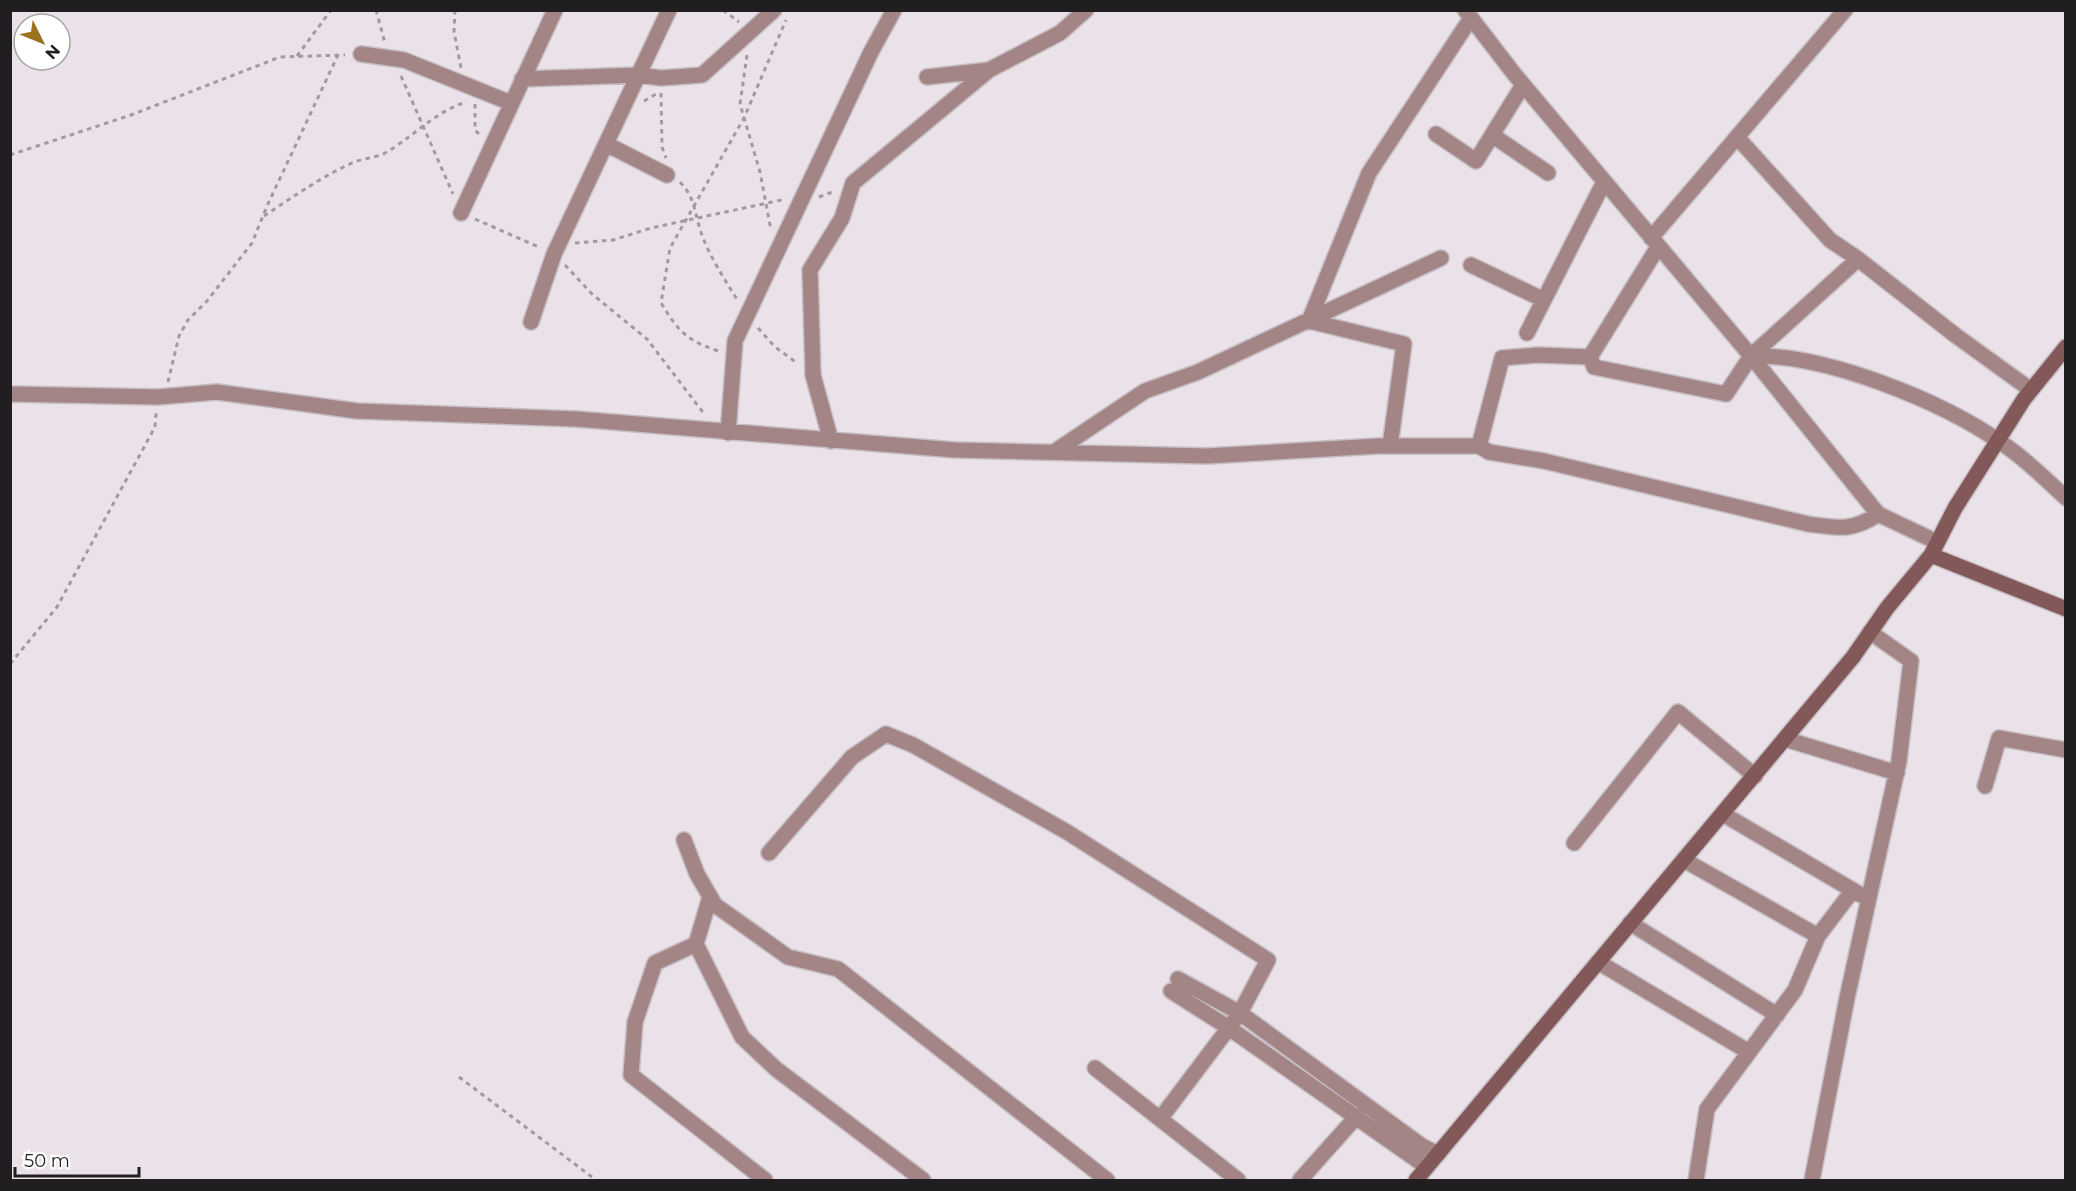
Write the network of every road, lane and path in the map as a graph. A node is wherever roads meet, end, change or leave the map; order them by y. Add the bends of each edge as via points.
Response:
1 (331, 10) edge
2 (376, 10) edge
3 (555, 10) edge
4 (669, 10) edge
5 (723, 10) edge
6 (774, 10) edge
7 (790, 10) edge
8 (894, 10) edge
9 (1086, 10) edge
10 (1845, 10) edge
11 (1468, 14) edge
12 (747, 38) junction
13 (361, 54) joint
14 (339, 55) junction
15 (297, 57) junction
16 (390, 58) junction
17 (989, 70) junction
18 (639, 75) junction
19 (927, 76) dead end
20 (661, 78) junction
21 (522, 79) junction
22 (1523, 85) junction
23 (490, 94) junction
24 (511, 102) junction
25 (744, 118) junction
26 (423, 124) junction
27 (1436, 134) dead end
28 (1492, 135) junction
29 (1737, 137) junction
30 (606, 144) junction
31 (10, 154) edge
32 (671, 173) junction
33 (1548, 173) dead end
34 (1604, 182) junction
35 (853, 183) junction
36 (805, 195) junction
37 (694, 204) junction
38 (765, 204) junction
39 (461, 213) junction
40 (262, 217) junction
41 (698, 218) junction
42 (685, 221) junction
43 (1654, 242) junction
44 (557, 249) junction
45 (777, 255) junction
46 (1441, 258) dead end
47 (1858, 259) junction
48 (1471, 265) dead end
49 (1542, 299) junction
50 (747, 316) junction
51 (1309, 321) junction
52 (531, 322) dead end
53 (1527, 333) dead end
54 (2066, 347) edge
55 (1751, 356) junction
56 (734, 357) junction
57 (1590, 357) junction
58 (813, 375) junction
59 (2031, 390) junction
60 (10, 394) edge
61 (161, 396) junction
62 (706, 431) junction
63 (729, 433) junction
64 (1998, 440) junction
65 (831, 441) junction
66 (1390, 446) junction
67 (1479, 446) junction
68 (1054, 452) junction
69 (2066, 498) edge
70 (1878, 514) junction
71 (1934, 549) junction
72 (2066, 609) edge
73 (1870, 632) junction
74 (10, 664) edge
75 (1785, 739) junction
76 (2066, 750) edge
77 (1897, 773) junction
78 (1755, 776) junction
79 (1985, 786) dead end
80 (1722, 814) junction
81 (684, 840) dead end
82 (1574, 843) dead end
83 (769, 853) dead end
84 (1684, 860) junction
85 (1853, 890) junction
86 (710, 897) junction
87 (1869, 899) junction
88 (1630, 923) junction
89 (1818, 936) junction
90 (696, 944) junction
91 (1598, 962) junction
92 (1240, 1013) junction
93 (1777, 1015) junction
94 (1229, 1028) junction
95 (1749, 1052) junction
96 (1095, 1068) dead end
97 (459, 1077) dead end
98 (1357, 1116) junction
99 (1160, 1119) junction
100 (1438, 1154) junction
101 (1427, 1167) junction
102 (596, 1180) edge
103 (765, 1180) edge
104 (923, 1180) edge
105 (1107, 1180) edge
106 (1238, 1180) edge
107 (1300, 1180) edge
108 (1416, 1180) edge
109 (1696, 1180) edge
110 (1812, 1180) edge

1 - 15 path
2 - 16 path
3 - 21 street
4 - 18 street
5 - 12 path via 746,26
6 - 12 street
7 - 25 path
8 - 36 street
9 - 17 street via 1060,33
10 - 29 street
11 - 22 street
11 - 51 street via 1369,173
12 - 20 street via 702,75
12 - 25 path via 740,104
13 - 14 path
13 - 16 street
14 - 15 path
14 - 40 path
15 - 31 path via 280,57 131,115
16 - 23 street
16 - 26 path
17 - 19 street
17 - 35 street
18 - 20 street
18 - 21 street
18 - 30 street
20 - 32 path via 662,147
21 - 24 street
22 - 28 street
22 - 34 street
23 - 24 street
23 - 26 path via 450,107
24 - 39 street
25 - 37 path
25 - 38 path
26 - 39 path
26 - 40 path via 386,153 354,162
27 - 28 street via 1476,161
28 - 33 street
29 - 43 street
29 - 47 street via 1830,240
30 - 32 street
30 - 44 street
32 - 37 path via 691,193
34 - 43 street
34 - 49 street
35 - 36 path via 821,197
35 - 58 street via 842,218 810,270
36 - 38 path
36 - 45 street
37 - 41 path
37 - 42 path
38 - 41 path
38 - 45 path
39 - 44 path
40 - 61 path via 252,243 188,320 179,336
41 - 42 path
41 - 50 path via 714,262
42 - 44 path via 613,240
42 - 56 path via 670,248 661,303 678,331 694,342
43 - 55 street
43 - 57 street
44 - 52 street
44 - 62 path via 592,294 647,339 705,411
45 - 50 street
46 - 51 street
47 - 55 street
47 - 59 street
48 - 49 street
49 - 53 street
50 - 56 street via 735,341
50 - 58 path via 776,347
51 - 66 street via 1404,344
51 - 68 street via 1198,372 1145,391
54 - 59 main road
55 - 57 street via 1726,394 1594,367
55 - 64 street via 1773,356 1867,378 1904,391
55 - 70 street
56 - 63 street
57 - 67 street via 1502,358
58 - 65 street
59 - 64 main road
60 - 61 street
61 - 62 street via 217,392 357,411 576,419
61 - 74 path via 155,427 57,607
62 - 63 street
63 - 65 street
64 - 69 street
64 - 71 main road
65 - 68 street
66 - 67 street
66 - 68 street via 1208,456
67 - 70 street via 1489,452 1544,461 1808,524 1862,526
70 - 71 street
71 - 72 main road
71 - 73 main road
73 - 75 main road
73 - 77 street via 1911,661
75 - 77 street
75 - 78 main road
76 - 79 street via 1998,738
77 - 87 street
78 - 80 main road
78 - 82 street via 1677,712
80 - 84 main road
80 - 85 street
81 - 86 street
83 - 92 street via 852,757 886,734 913,745 1067,832 1268,960
84 - 88 main road
84 - 89 street
85 - 87 street
85 - 89 street
86 - 90 street
86 - 105 street via 715,905 788,957 838,969
87 - 110 street
88 - 91 main road
88 - 93 street
89 - 93 street via 1795,990
90 - 103 street via 655,963 635,1022 631,1075
90 - 104 street via 742,1037 776,1069
91 - 95 street
91 - 100 main road
92 - 94 street
92 - 94 street via 1174,985
92 - 100 street
93 - 95 street
94 - 98 street
94 - 99 street
95 - 109 street via 1707,1109
96 - 99 street
97 - 102 path
98 - 101 street
98 - 107 street
99 - 106 street
100 - 101 main road
101 - 108 main road

